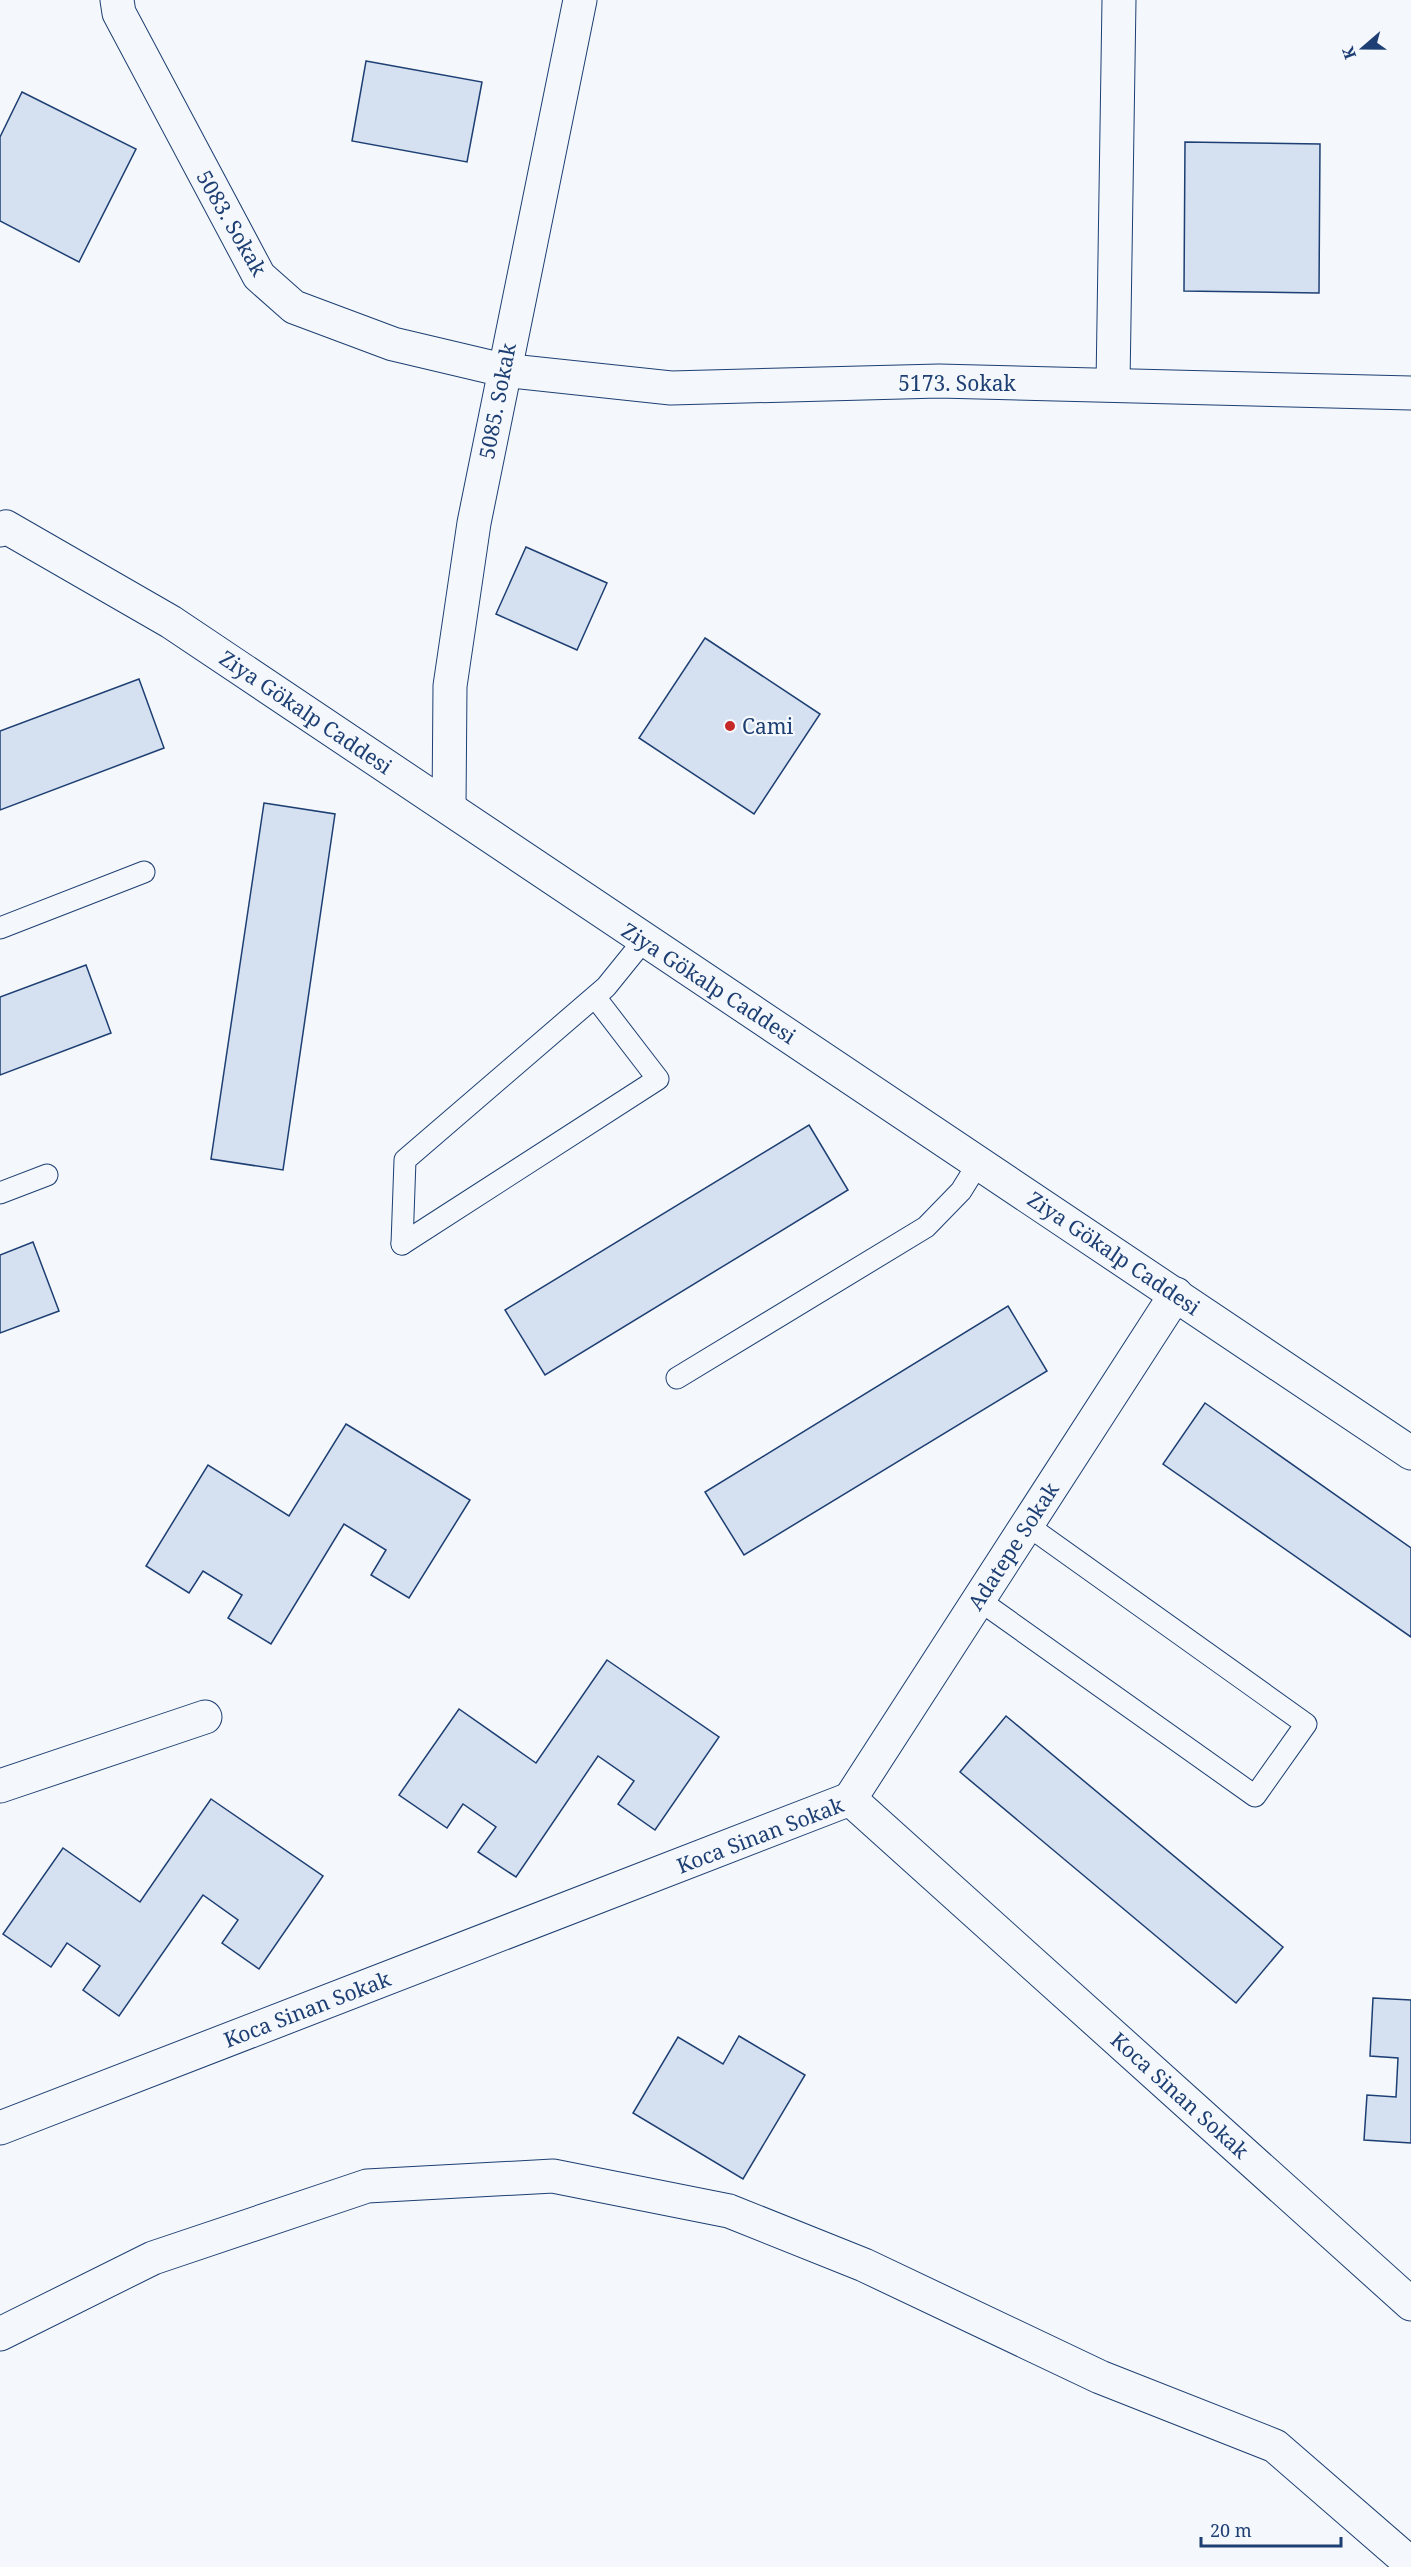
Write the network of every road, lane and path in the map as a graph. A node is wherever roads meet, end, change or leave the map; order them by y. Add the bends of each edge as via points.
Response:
1 (117, 0) edge
2 (580, 0) edge
3 (1119, 0) edge
4 (503, 370) junction
5 (1113, 384) junction
6 (1411, 393) edge
7 (2, 526) edge
8 (449, 807) junction
9 (144, 872) dead end
10 (0, 928) edge
11 (644, 940) junction
12 (595, 997) junction
13 (979, 1162) junction
14 (47, 1175) dead end
15 (0, 1193) edge
16 (1176, 1294) junction
17 (677, 1378) dead end
18 (1411, 1453) edge
19 (1027, 1525) junction
20 (979, 1600) junction
21 (205, 1717) dead end
22 (0, 1786) edge
23 (850, 1799) junction
24 (0, 2128) edge
25 (1411, 2304) edge
26 (0, 2334) edge
27 (1411, 2564) edge

1 - 4 street, 5083. Sokak via 119,14 259,276 294,307 393,344
2 - 4 street, 5085. Sokak
3 - 5 street
4 - 5 street, 5173. Sokak via 671,388 939,381
4 - 8 street, 5085. Sokak via 474,524 450,686
5 - 6 street, 5173. Sokak
7 - 8 street, Ziya Gökalp Caddesi via 171,622
8 - 11 street, Ziya Gökalp Caddesi
9 - 10 lane
11 - 12 lane
11 - 13 street, Ziya Gökalp Caddesi
12 - 12 lane via 405,1160 402,1244 658,1079
13 - 16 street, Ziya Gökalp Caddesi
13 - 17 lane via 961,1191 926,1227
14 - 15 lane
16 - 18 street, Ziya Gökalp Caddesi
16 - 19 street, Adatepe Sokak
19 - 20 street, Adatepe Sokak
19 - 20 lane via 1306,1724 1255,1796
20 - 23 street, Adatepe Sokak
21 - 22 street
23 - 24 street, Koca Sinan Sokak
23 - 25 street, Koca Sinan Sokak
26 - 27 street via 153,2258 367,2187 553,2176 729,2211 864,2265 1100,2377 1275,2446

